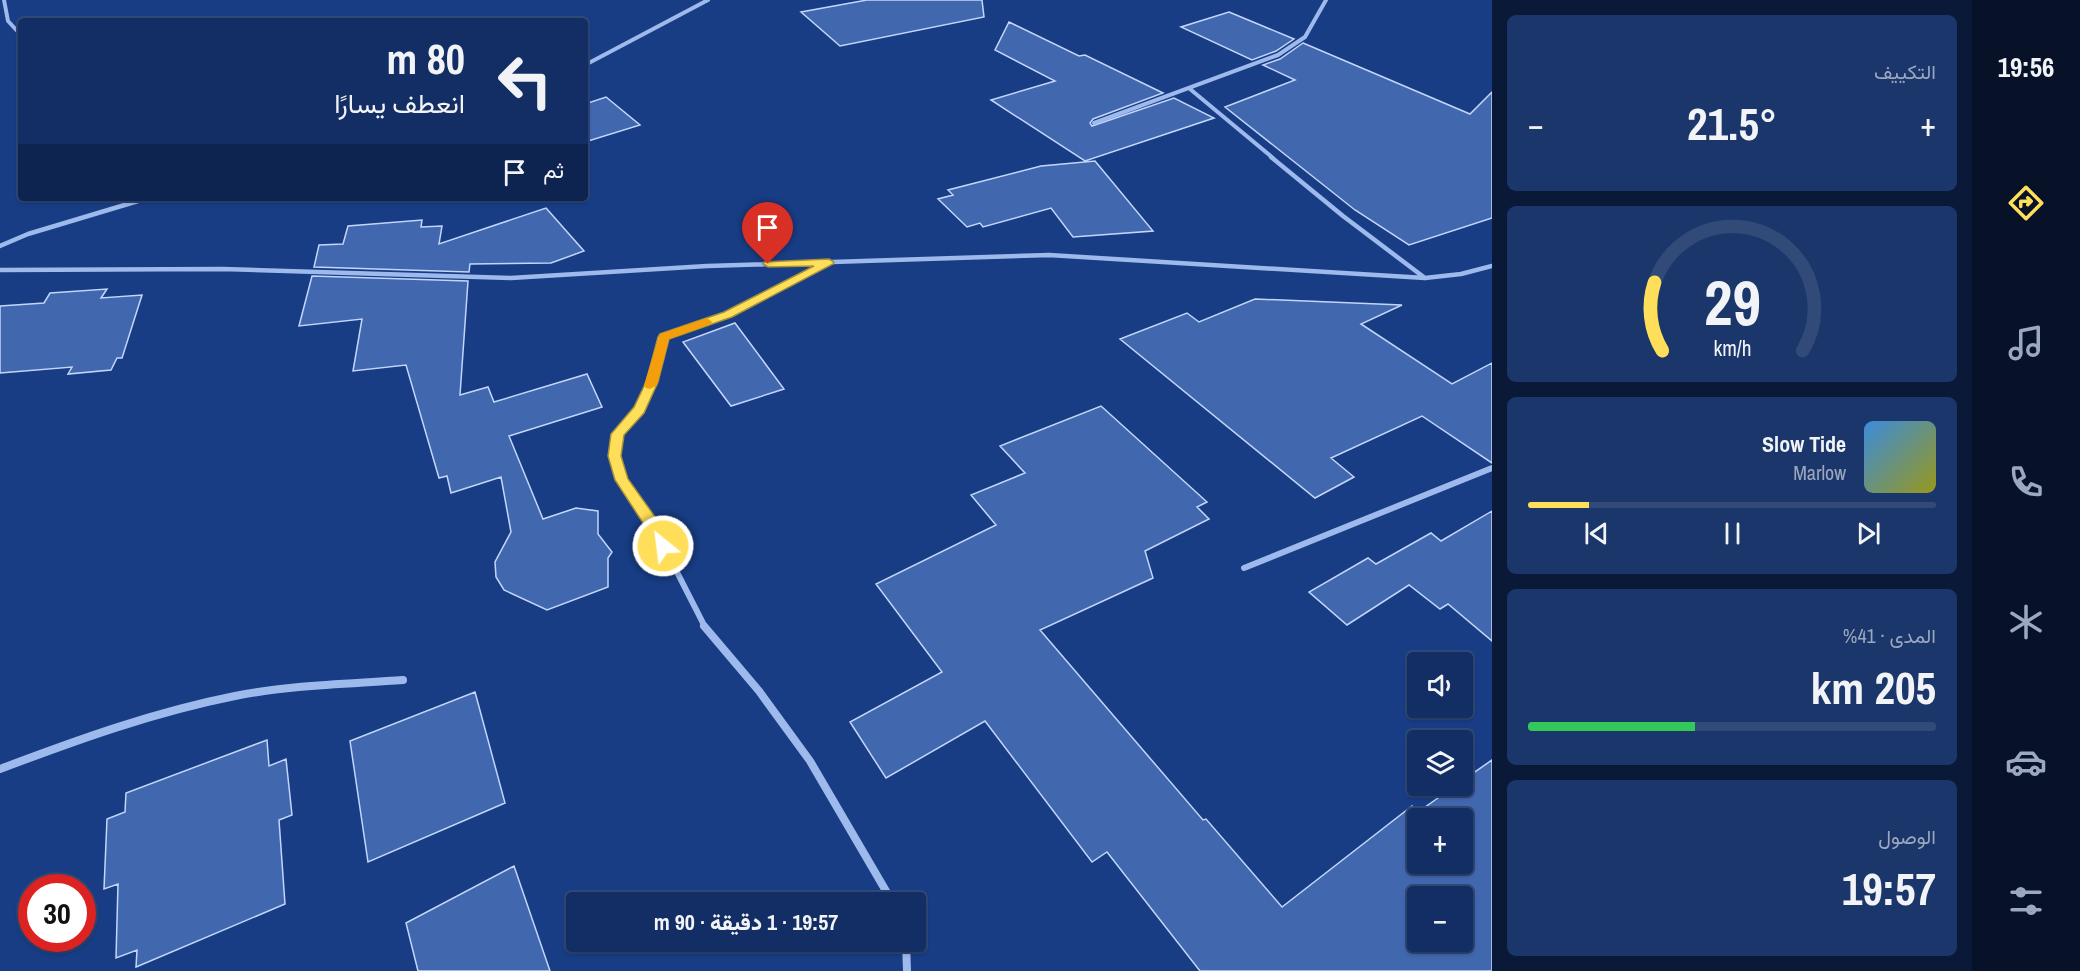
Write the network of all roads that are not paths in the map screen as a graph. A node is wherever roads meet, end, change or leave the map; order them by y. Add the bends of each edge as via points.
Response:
1 (4, 0) edge
2 (708, 0) edge
3 (1326, 0) edge
4 (18, 32) edge
5 (588, 63) edge
6 (1190, 89) junction
7 (1094, 123) dead end
8 (138, 201) edge
9 (0, 246) edge
10 (829, 262) junction
11 (1492, 266) edge
12 (0, 270) edge
13 (1425, 278) junction
14 (1492, 468) edge
15 (1244, 568) dead end
16 (403, 680) dead end
17 (0, 769) edge
18 (887, 892) edge
19 (906, 952) edge
20 (907, 971) edge

1 - 4 street via 8,21
2 - 5 street
3 - 6 street via 1305,37 1278,55
6 - 7 street
6 - 13 street via 1343,216
8 - 9 street
10 - 12 street via 511,278 223,269
10 - 13 street via 1049,255
10 - 18 street via 728,314 664,337 652,382 639,409 618,434 615,456 622,480 653,525 707,632 759,691 810,761
11 - 13 street
14 - 15 street
16 - 17 street via 271,690 165,711
19 - 20 street

